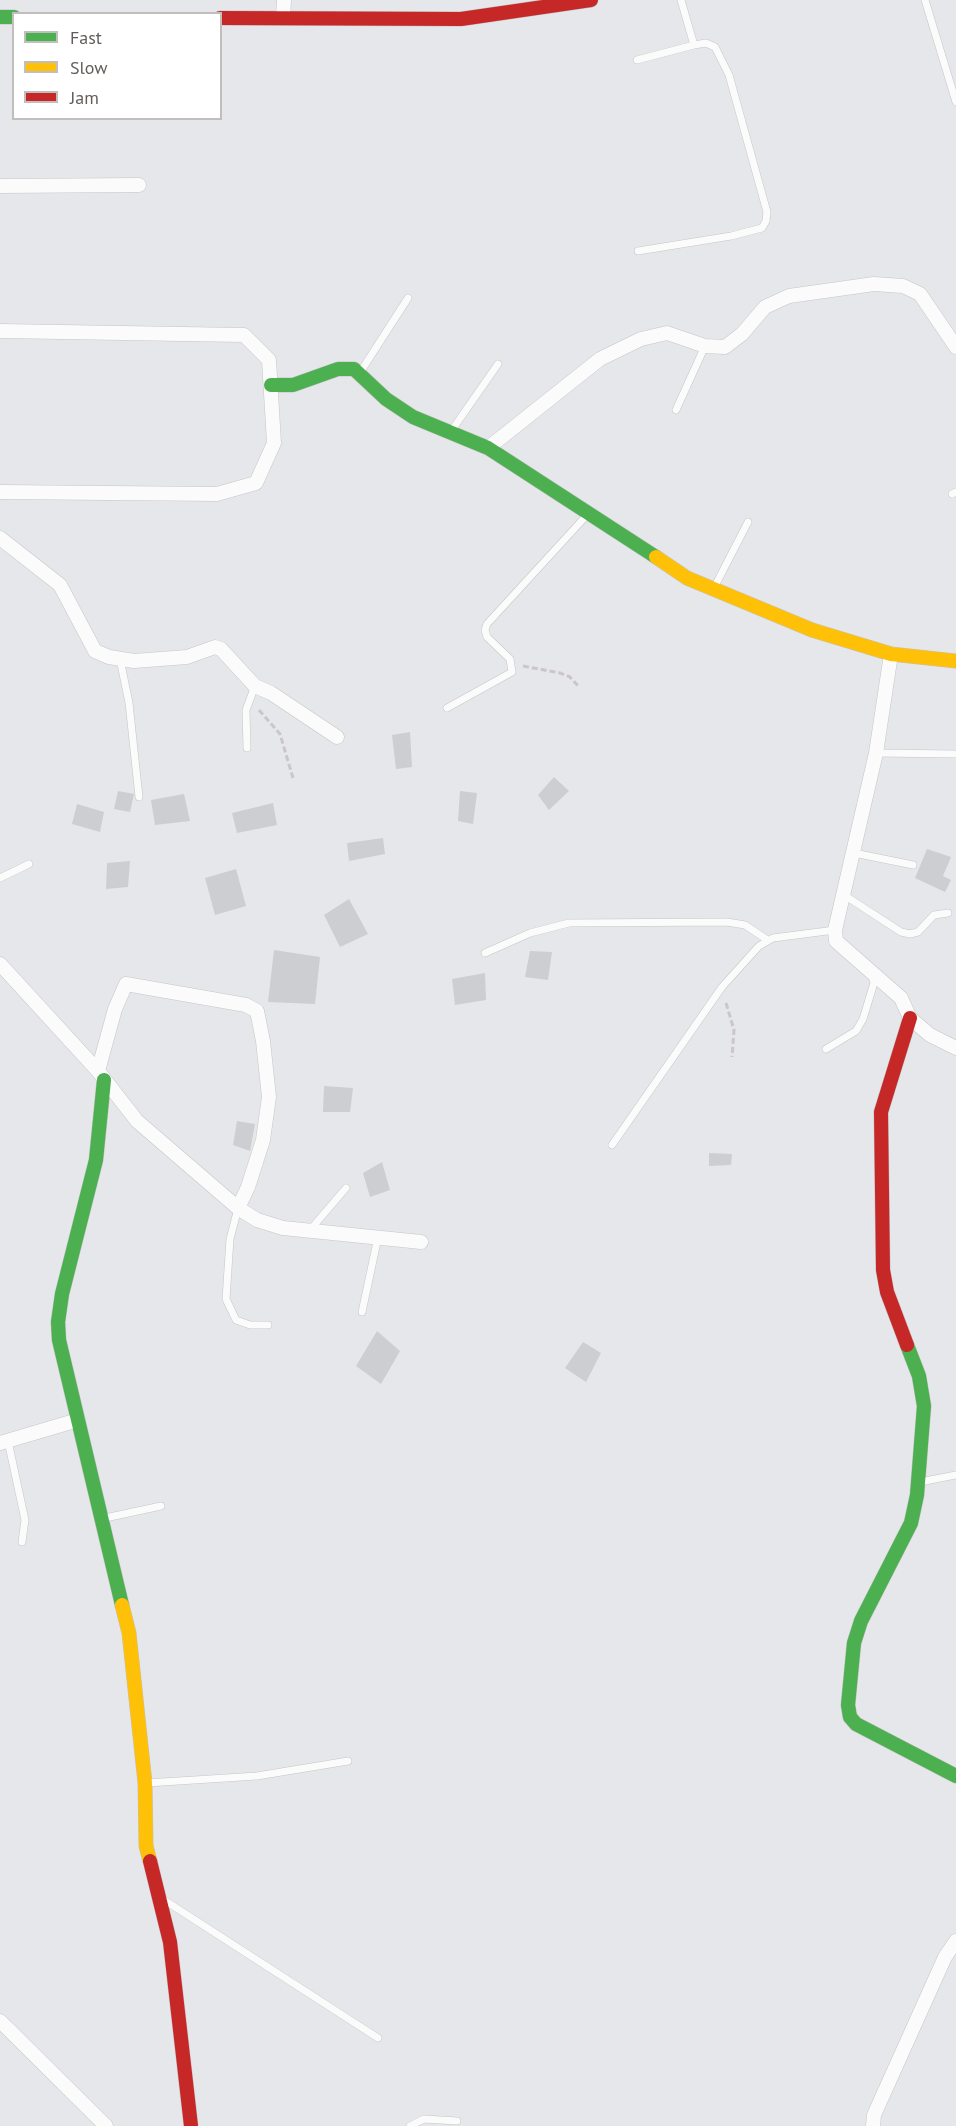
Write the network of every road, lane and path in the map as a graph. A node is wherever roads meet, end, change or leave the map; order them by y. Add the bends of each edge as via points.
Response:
1 (284, 0) edge
2 (591, 0) edge
3 (681, 0) edge
4 (924, 0) edge
5 (222, 18) edge
6 (283, 18) junction
7 (694, 45) junction
8 (637, 60) dead end
9 (956, 102) edge
10 (139, 185) dead end
11 (0, 186) edge
12 (638, 251) dead end
13 (408, 298) dead end
14 (0, 331) edge
15 (705, 346) junction
16 (956, 347) edge
17 (498, 364) dead end
18 (360, 373) junction
19 (271, 385) junction
20 (676, 410) dead end
21 (450, 432) junction
22 (488, 448) junction
23 (0, 492) edge
24 (588, 513) junction
25 (748, 522) dead end
26 (0, 538) edge
27 (714, 589) junction
28 (891, 654) junction
29 (120, 659) junction
30 (956, 661) edge
31 (513, 665) junction
32 (255, 686) junction
33 (579, 687) dead end
34 (249, 699) junction
35 (447, 708) dead end
36 (337, 737) dead end
37 (247, 748) dead end
38 (876, 753) junction
39 (956, 754) edge
40 (293, 778) dead end
41 (139, 797) dead end
42 (854, 853) junction
43 (29, 864) dead end
44 (913, 865) dead end
45 (0, 878) edge
46 (843, 894) junction
47 (948, 913) dead end
48 (835, 930) junction
49 (766, 939) junction
50 (485, 953) dead end
51 (0, 964) edge
52 (871, 972) junction
53 (722, 987) junction
54 (910, 1018) junction
55 (956, 1048) edge
56 (826, 1049) dead end
57 (732, 1058) dead end
58 (101, 1076) junction
59 (612, 1145) dead end
60 (346, 1188) dead end
61 (238, 1208) junction
62 (310, 1230) junction
63 (378, 1237) junction
64 (421, 1242) dead end
65 (362, 1312) dead end
66 (268, 1325) dead end
67 (78, 1420) junction
68 (4, 1442) edge
69 (956, 1475) edge
70 (919, 1483) junction
71 (161, 1506) dead end
72 (102, 1519) junction
73 (22, 1542) dead end
74 (348, 1761) dead end
75 (956, 1776) edge
76 (145, 1783) junction
77 (159, 1897) junction
78 (956, 1941) edge
79 (0, 2021) edge
80 (378, 2038) dead end
81 (457, 2121) dead end
82 (106, 2126) edge
83 (191, 2126) edge
84 (410, 2126) edge
85 (873, 2126) edge

1 - 6 street
2 - 6 street via 461,19
3 - 7 lane
4 - 9 lane
5 - 6 street
7 - 8 lane
7 - 12 lane via 706,43 715,47 729,75 767,212 766,221 762,228 731,236
10 - 11 street
13 - 18 lane
14 - 19 street via 244,335 269,360
15 - 16 street via 725,346 742,334 765,307 789,296 874,284 903,286 920,294
15 - 20 lane
15 - 22 street via 667,333 641,339 600,359
17 - 21 lane
18 - 19 street via 346,367 293,385
18 - 21 street via 404,411
19 - 23 street via 274,443 256,483 217,494
21 - 22 street
22 - 24 street
24 - 27 street via 687,578
24 - 31 lane via 485,630
25 - 27 lane
26 - 29 street via 60,585 95,651
27 - 28 street via 813,630
28 - 30 street
28 - 38 street
29 - 32 street via 187,657 215,647 227,654
29 - 41 lane
31 - 33 path via 560,673
31 - 35 lane via 506,677
32 - 34 lane
32 - 36 street via 272,693
34 - 37 lane
34 - 40 path via 280,734
38 - 39 lane
38 - 42 street
42 - 44 lane
42 - 46 street
43 - 45 lane
46 - 47 lane via 901,932 918,932 934,915
46 - 48 street
48 - 49 lane
48 - 52 street via 836,941
49 - 50 lane via 745,925 728,922 569,922 530,933
49 - 53 lane
51 - 58 street
52 - 54 street via 901,998
52 - 56 lane via 874,983 856,1031
53 - 57 path via 735,1030
53 - 59 lane
54 - 55 street via 930,1035
54 - 70 street via 881,1112 883,1270 887,1292 919,1376 924,1406
58 - 61 street via 137,1121
58 - 61 street via 115,1009 126,984 246,1005 257,1011 269,1097 263,1140
58 - 67 street via 96,1160 58,1322
60 - 62 lane
61 - 62 street via 257,1220
61 - 66 lane via 230,1239 226,1299 236,1320
62 - 63 street
63 - 64 street
63 - 65 lane
67 - 68 street
67 - 72 street
68 - 73 lane via 25,1520
69 - 70 lane
70 - 75 street via 911,1523 854,1643 848,1705 856,1724
71 - 72 lane
72 - 76 street via 129,1633
74 - 76 lane via 257,1776
76 - 77 street via 146,1846
77 - 80 lane
77 - 83 street via 170,1942
78 - 85 street via 942,1963 874,2115
79 - 82 street
81 - 84 lane via 424,2119

